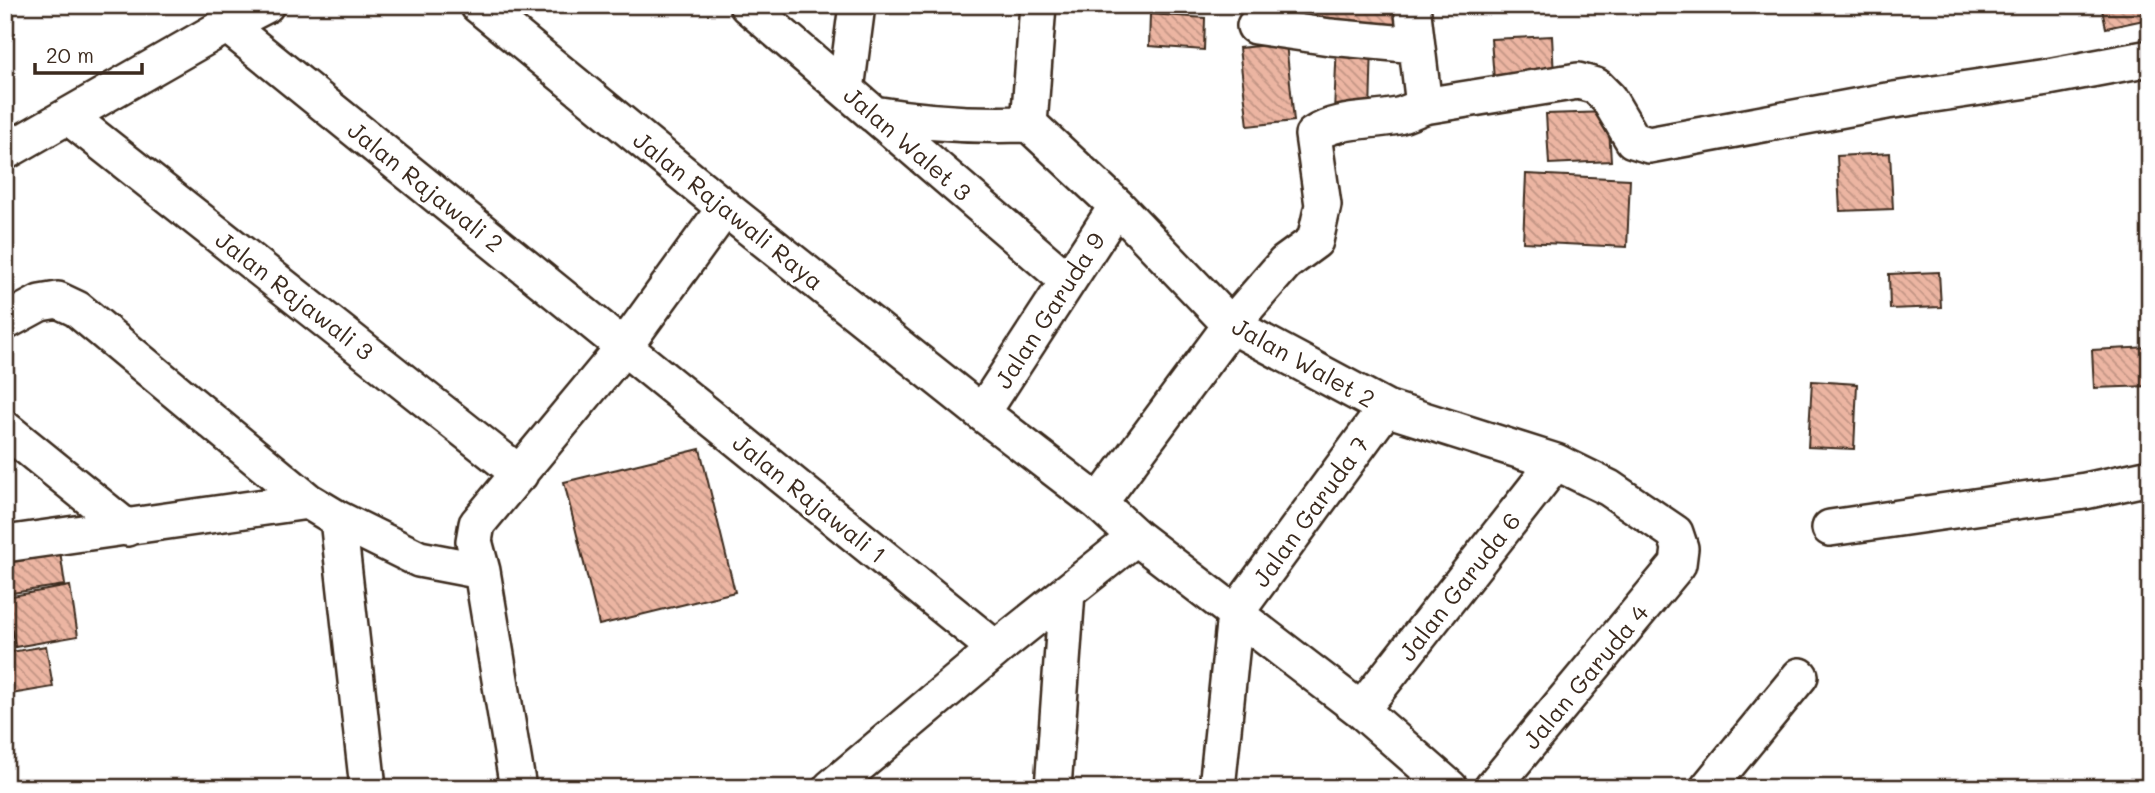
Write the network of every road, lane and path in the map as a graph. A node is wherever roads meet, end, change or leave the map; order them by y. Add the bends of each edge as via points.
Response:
1 (266, 5) edge
2 (478, 5) edge
3 (747, 5) edge
4 (857, 5) edge
5 (1038, 5) edge
6 (1412, 5) edge
7 (227, 25) junction
8 (1255, 26) dead end
9 (1416, 45) junction
10 (2150, 58) edge
11 (846, 90) junction
12 (1424, 106) junction
13 (873, 114) junction
14 (69, 117) junction
15 (1029, 124) junction
16 (5, 152) edge
17 (1117, 206) junction
18 (725, 208) junction
19 (1068, 281) junction
20 (5, 322) edge
21 (1231, 325) junction
22 (624, 347) junction
23 (1386, 408) junction
24 (982, 413) junction
25 (5, 429) edge
26 (1556, 462) junction
27 (520, 474) junction
28 (2150, 477) edge
29 (308, 501) junction
30 (1099, 503) junction
31 (338, 519) junction
32 (127, 528) junction
33 (1830, 528) dead end
34 (1136, 537) junction
35 (5, 544) edge
36 (1678, 564) joint
37 (482, 572) junction
38 (1067, 592) junction
39 (1235, 614) junction
40 (996, 649) junction
41 (1800, 676) dead end
42 (1361, 710) junction
43 (368, 788) edge
44 (518, 788) edge
45 (831, 788) edge
46 (1053, 788) edge
47 (1217, 788) edge
48 (1450, 788) edge
49 (1492, 788) edge
50 (1708, 788) edge

1 - 7 street
2 - 18 street, Jalan Rajawali Raya
3 - 11 street, Jalan Walet 3
4 - 11 street
5 - 15 street
6 - 9 street
7 - 14 street
7 - 22 street, Jalan Rajawali 2
8 - 9 street
9 - 12 street
10 - 12 street via 1649,145 1633,140 1597,86 1578,81
11 - 13 street, Jalan Walet 3
12 - 21 street via 1400,115 1324,127 1313,135 1323,205 1315,241 1285,263
13 - 15 street via 919,122
13 - 19 street, Jalan Walet 3
14 - 16 street
14 - 27 street, Jalan Rajawali 3
15 - 17 street, Jalan Walet 2
17 - 19 street, Jalan Garuda 9
17 - 21 street, Jalan Walet 2
18 - 22 street
18 - 24 street, Jalan Rajawali Raya
19 - 24 street, Jalan Garuda 9
20 - 29 street via 40,303 58,300 77,309
21 - 23 street, Jalan Walet 2
21 - 30 street
22 - 27 street
22 - 40 street, Jalan Rajawali 1
23 - 26 street, Jalan Walet 2
23 - 39 street, Jalan Garuda 7
24 - 30 street, Jalan Rajawali Raya
25 - 32 street
26 - 36 street, Jalan Walet 2 via 1609,488 1675,533 1680,548
26 - 42 street, Jalan Garuda 6
27 - 37 street via 477,524 474,541
28 - 33 street via 2085,491
29 - 31 street
29 - 32 street
30 - 34 street, Jalan Rajawali Raya
31 - 37 street via 419,559
31 - 43 street
32 - 35 street
34 - 38 street
34 - 39 street, Jalan Rajawali Raya
36 - 49 street, Jalan Garuda 4
37 - 44 street
38 - 40 street
38 - 46 street
39 - 42 street, Jalan Rajawali Raya
39 - 47 street
40 - 45 street
41 - 50 street
42 - 48 street, Jalan Rajawali Raya

